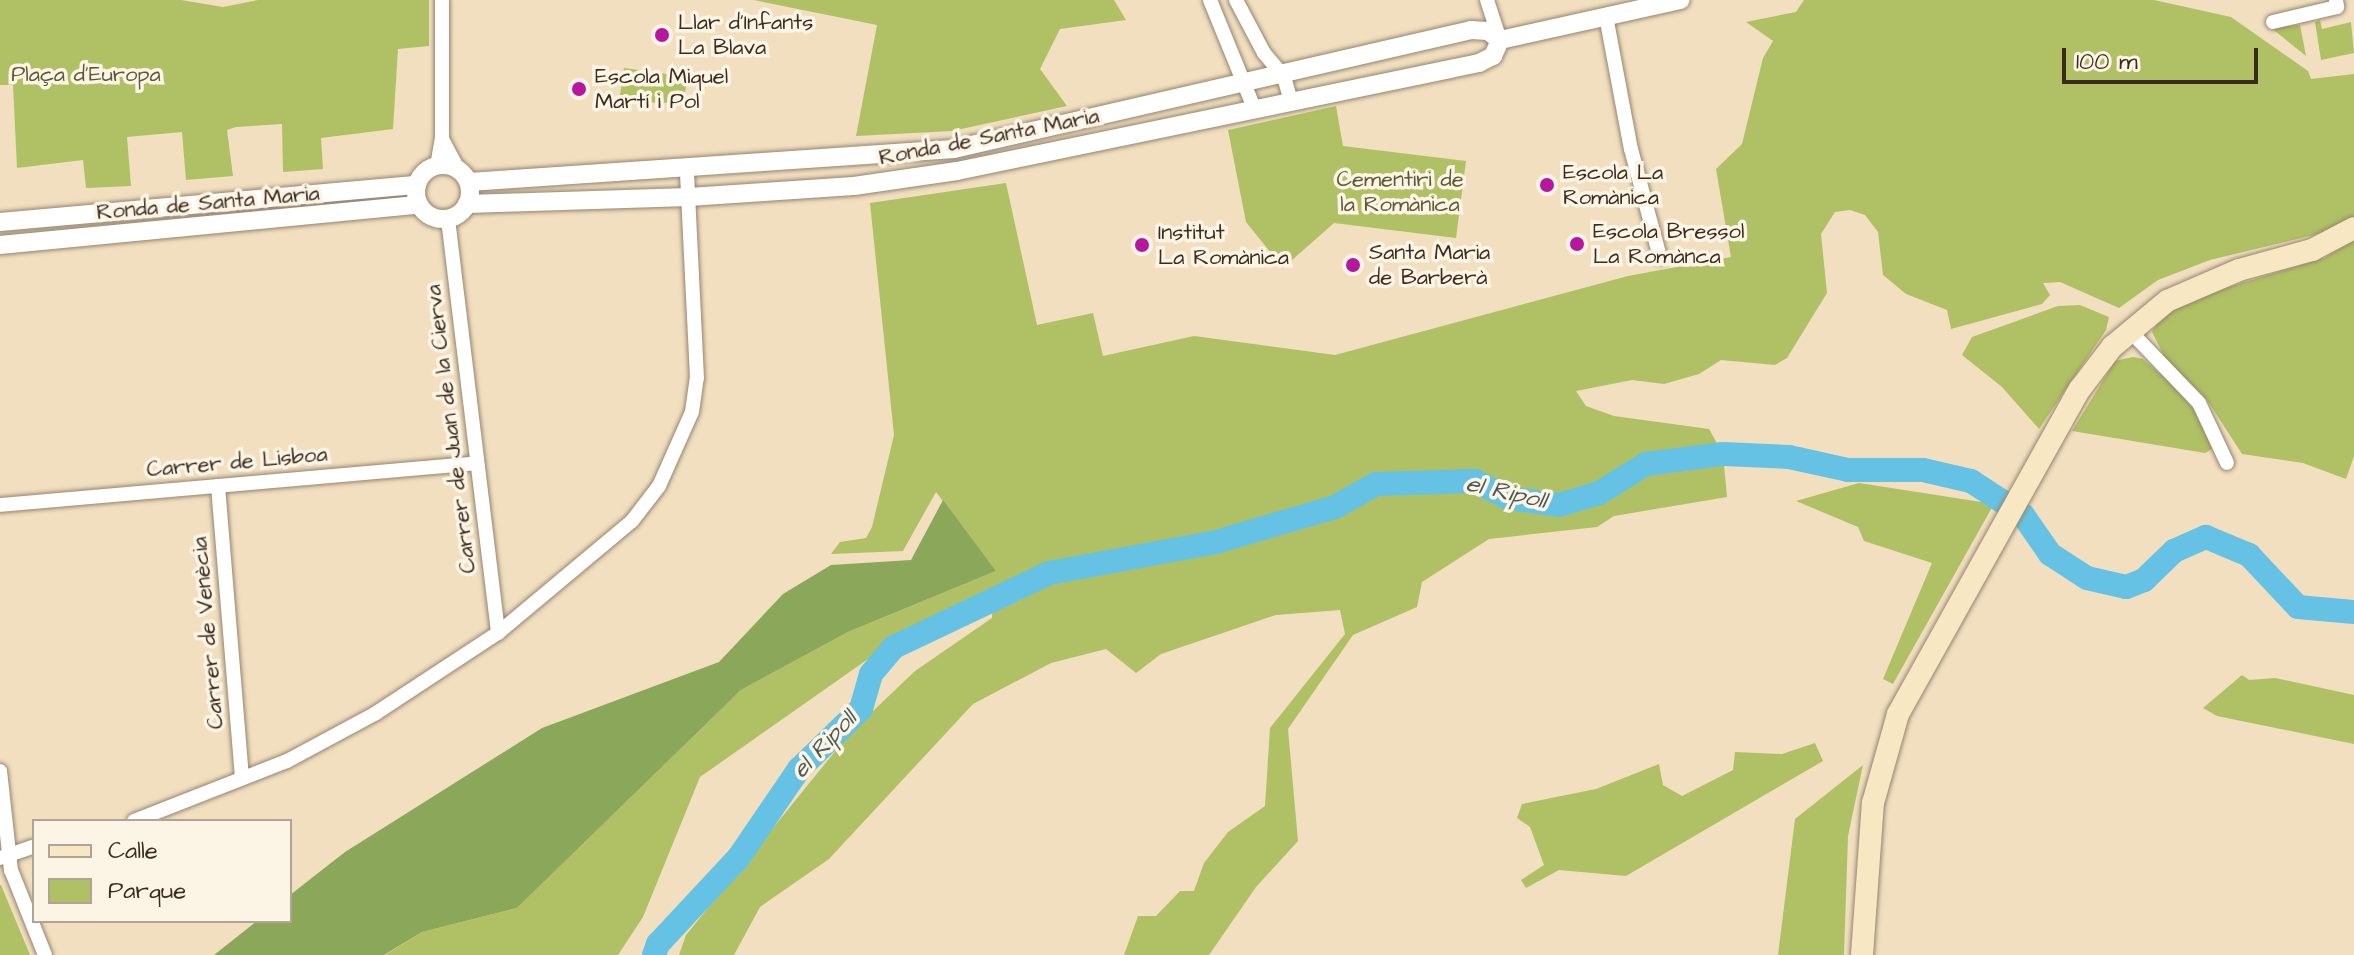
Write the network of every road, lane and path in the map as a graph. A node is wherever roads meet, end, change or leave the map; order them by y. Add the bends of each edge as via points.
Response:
1 (442, 0) edge
2 (1210, 0) edge
3 (1236, 0) edge
4 (1487, 0) edge
5 (1681, 0) edge
6 (2336, 0) edge
7 (1606, 16) junction
8 (2273, 22) dead end
9 (1500, 40) junction
10 (1280, 73) junction
11 (1246, 78) junction
12 (1290, 98) junction
13 (1254, 108) junction
14 (442, 139) junction
15 (437, 166) junction
16 (687, 170) junction
17 (463, 176) junction
18 (417, 185) junction
19 (689, 197) junction
20 (467, 204) junction
21 (419, 205) junction
22 (448, 219) junction
23 (0, 222) edge
24 (2354, 228) edge
25 (0, 245) edge
26 (1660, 257) dead end
27 (2129, 330) junction
28 (477, 463) junction
29 (2227, 463) dead end
30 (218, 486) junction
31 (0, 505) edge
32 (498, 633) junction
33 (0, 771) edge
34 (242, 776) junction
35 (139, 819) edge
36 (32, 847) edge
37 (4, 856) edge
38 (45, 955) edge
39 (1862, 955) edge

1 - 14 street
2 - 11 street
3 - 10 street
4 - 9 street
5 - 7 street, Ronda de Santa Maria
6 - 8 street via 2337,7
7 - 9 street, Ronda de Santa Maria
7 - 26 street via 1631,149
9 - 10 street, Ronda de Santa Maria via 1488,31 1471,30
9 - 12 street, Ronda de Santa Maria via 1493,56 1479,63
10 - 11 street, Ronda de Santa Maria
10 - 12 street
11 - 13 street
11 - 16 street, Ronda de Santa Maria via 954,149
12 - 13 street, Ronda de Santa Maria
13 - 19 street, Ronda de Santa Maria via 957,171 854,186
14 - 15 street
14 - 17 street
15 - 17 street
15 - 18 street
16 - 17 street, Ronda de Santa Maria
16 - 19 street
17 - 20 street
18 - 21 street
18 - 23 street, Ronda de Santa Maria
19 - 20 street, Ronda de Santa Maria
19 - 32 street via 697,378 679,450 632,521
20 - 22 street
21 - 22 street via 433,218
21 - 25 street, Ronda de Santa Maria
22 - 28 street, Carrer de Juan de la Cierva
24 - 27 main road via 2312,250 2196,286
27 - 29 street via 2199,403
27 - 39 main road via 2080,389 1912,683 1882,762 1867,846
28 - 30 street, Carrer de Lisboa
28 - 32 street, Carrer de Juan de la Cierva
30 - 31 street, Carrer de Lisboa
30 - 34 street, Carrer de Venècia
32 - 34 street via 376,713 287,761
33 - 37 street
34 - 35 street
36 - 37 street
37 - 38 street

